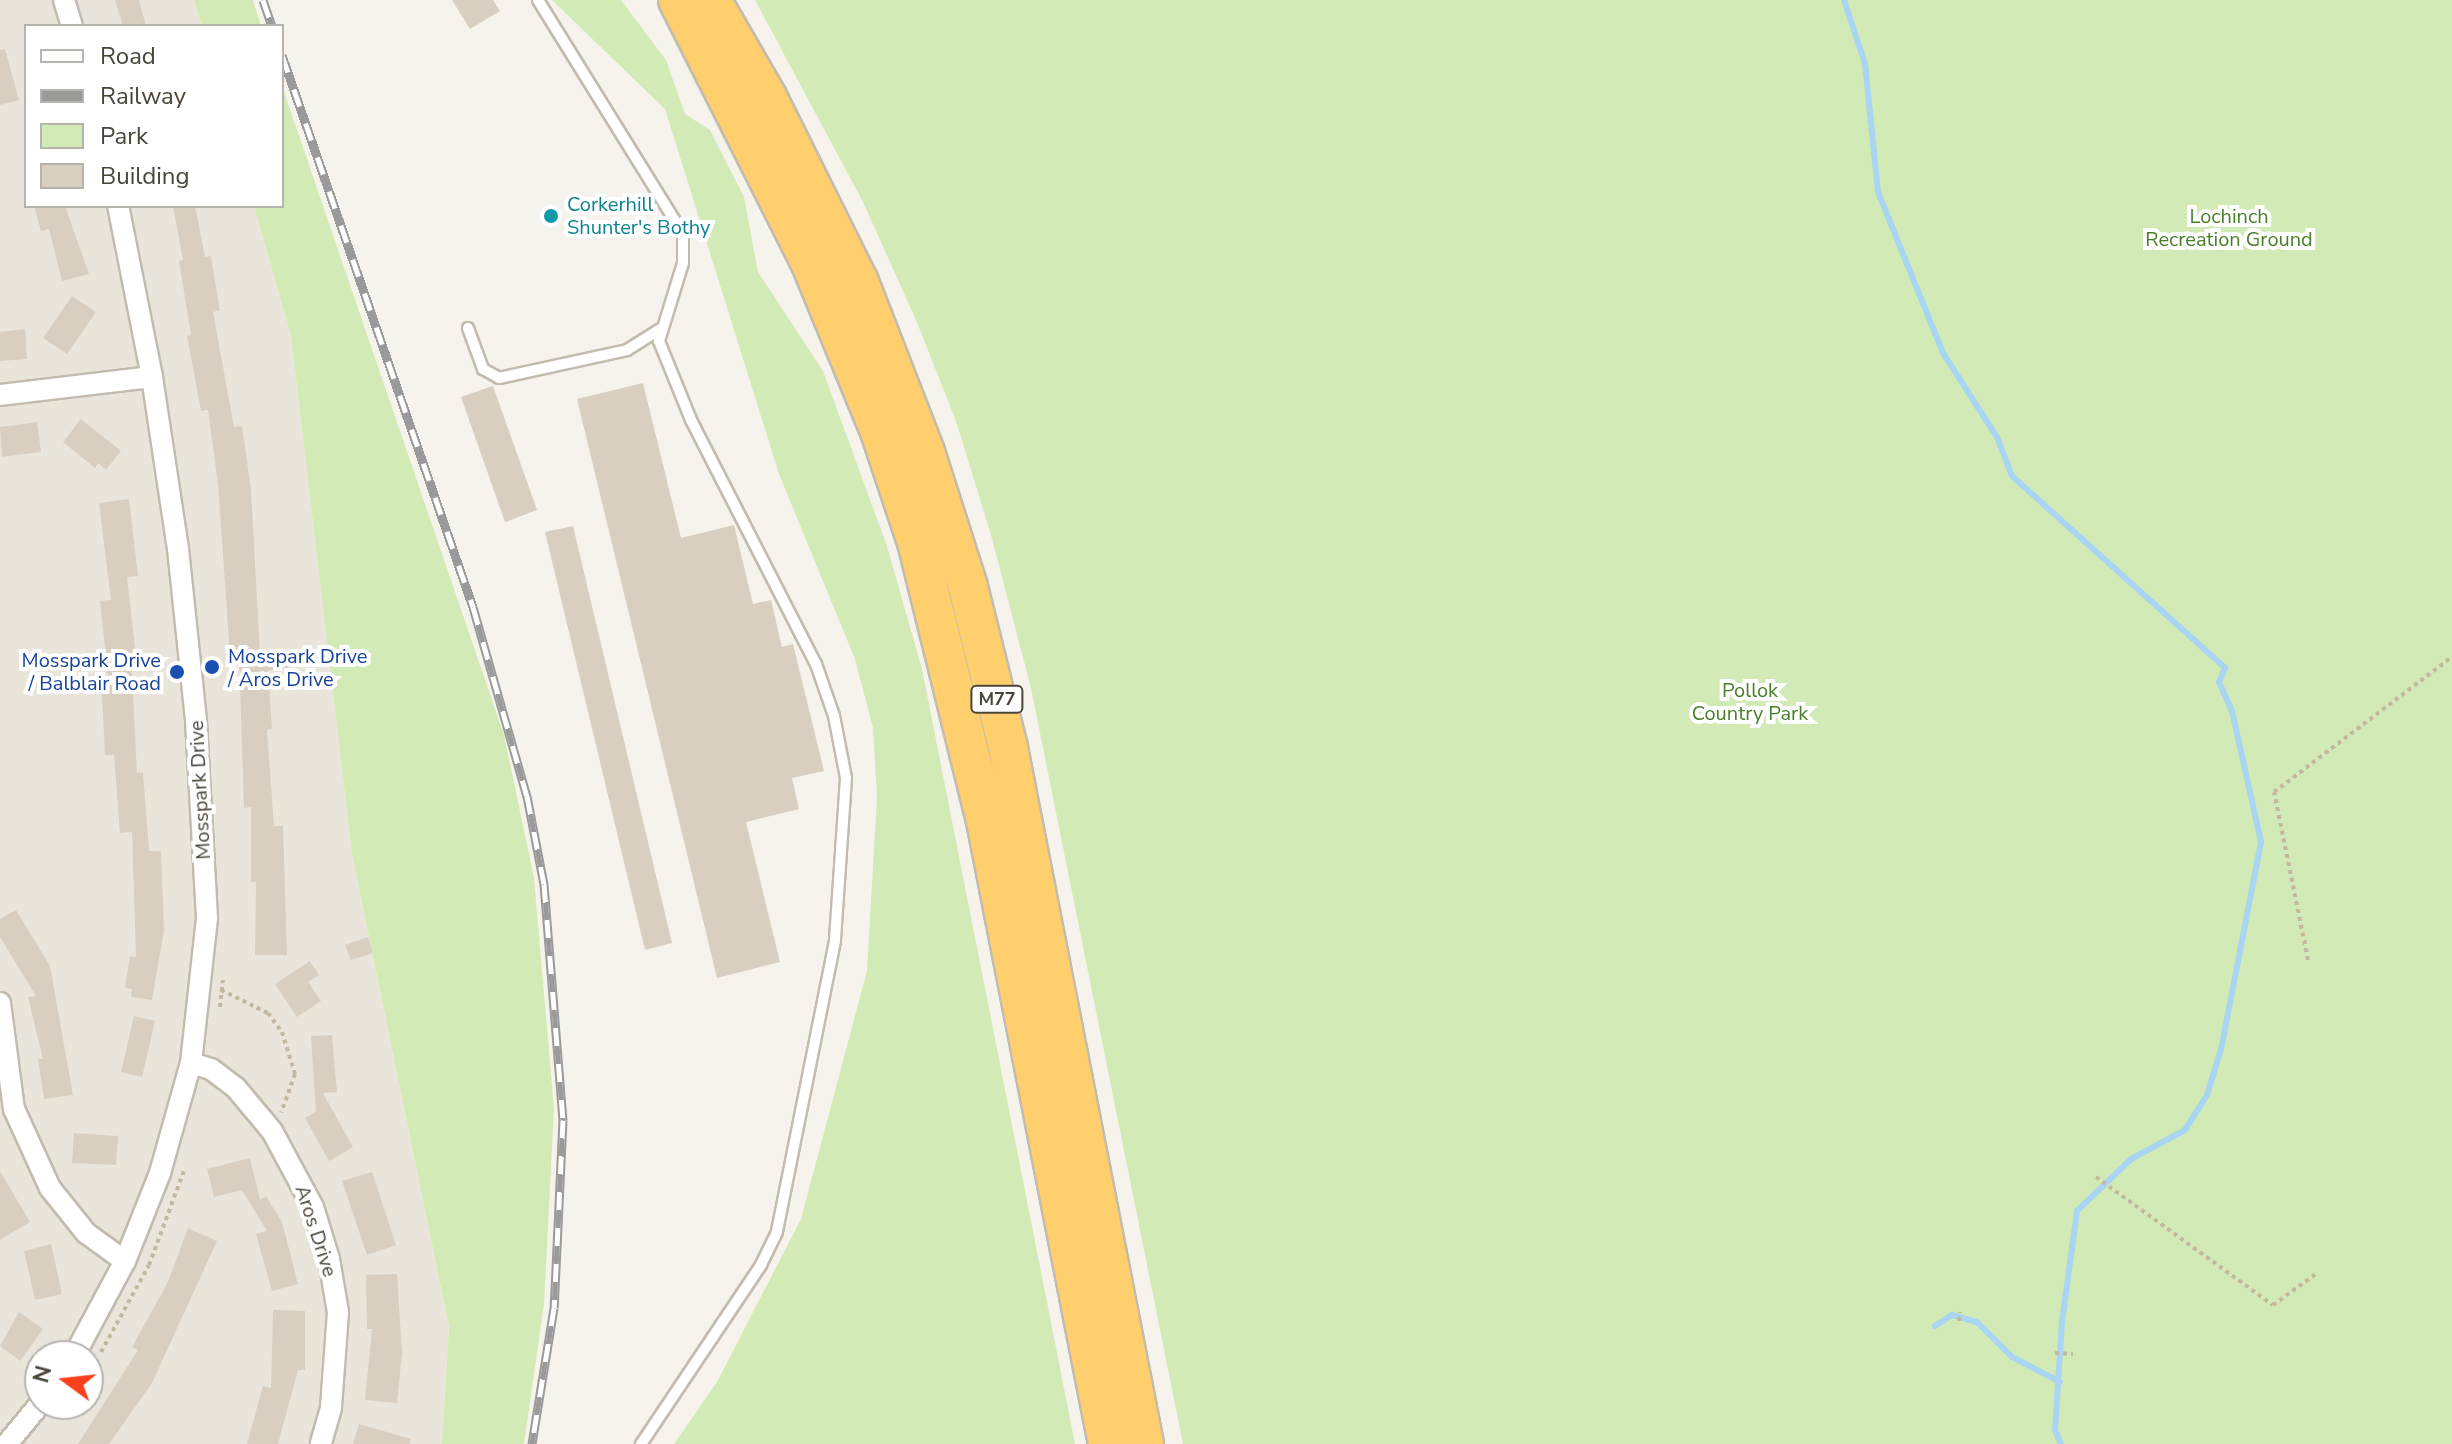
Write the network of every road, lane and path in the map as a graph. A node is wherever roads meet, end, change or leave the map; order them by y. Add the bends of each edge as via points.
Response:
1 (64, 0) edge
2 (538, 0) edge
3 (678, 0) edge
4 (711, 0) edge
5 (71, 24) edge
6 (118, 208) edge
7 (468, 328) dead end
8 (659, 330) junction
9 (152, 377) junction
10 (0, 395) edge
11 (2452, 657) edge
12 (2308, 960) dead end
13 (203, 985) junction
14 (0, 1003) edge
15 (191, 1063) junction
16 (272, 1131) junction
17 (2096, 1177) dead end
18 (125, 1261) junction
19 (2317, 1273) dead end
20 (1960, 1312) dead end
21 (1959, 1321) dead end
22 (83, 1340) edge
23 (2055, 1353) dead end
24 (2073, 1354) dead end
25 (27, 1420) edge
26 (7, 1444) edge
27 (321, 1444) edge
28 (641, 1444) edge
29 (1108, 1444) edge
30 (1144, 1444) edge

1 - 5 street
2 - 8 lane via 683,234 683,263
3 - 29 highway, M77 via 832,310 881,434 925,568 986,821
4 - 30 highway, M77 via 767,97 859,282 915,423 965,575 1008,748
6 - 9 street, Mosspark Drive
7 - 8 lane via 483,369 499,378 627,350
8 - 28 lane via 691,420 825,689 844,763 846,816 831,967 781,1190 777,1232 761,1265
9 - 10 street
9 - 13 street, Mosspark Drive via 196,720 207,918
11 - 12 path via 2274,792
13 - 15 street, Mosspark Drive
13 - 16 path via 236,993 268,1013 292,1052 295,1074
14 - 18 street via 14,1109 50,1188 86,1233
15 - 16 street, Aros Drive via 211,1069 236,1088
15 - 18 street, Mosspark Drive via 160,1173
16 - 27 street, Aros Drive via 313,1207 336,1299 336,1363
17 - 19 path via 2273,1305
18 - 22 street, Mosspark Drive
20 - 21 path
23 - 24 path
25 - 26 street

